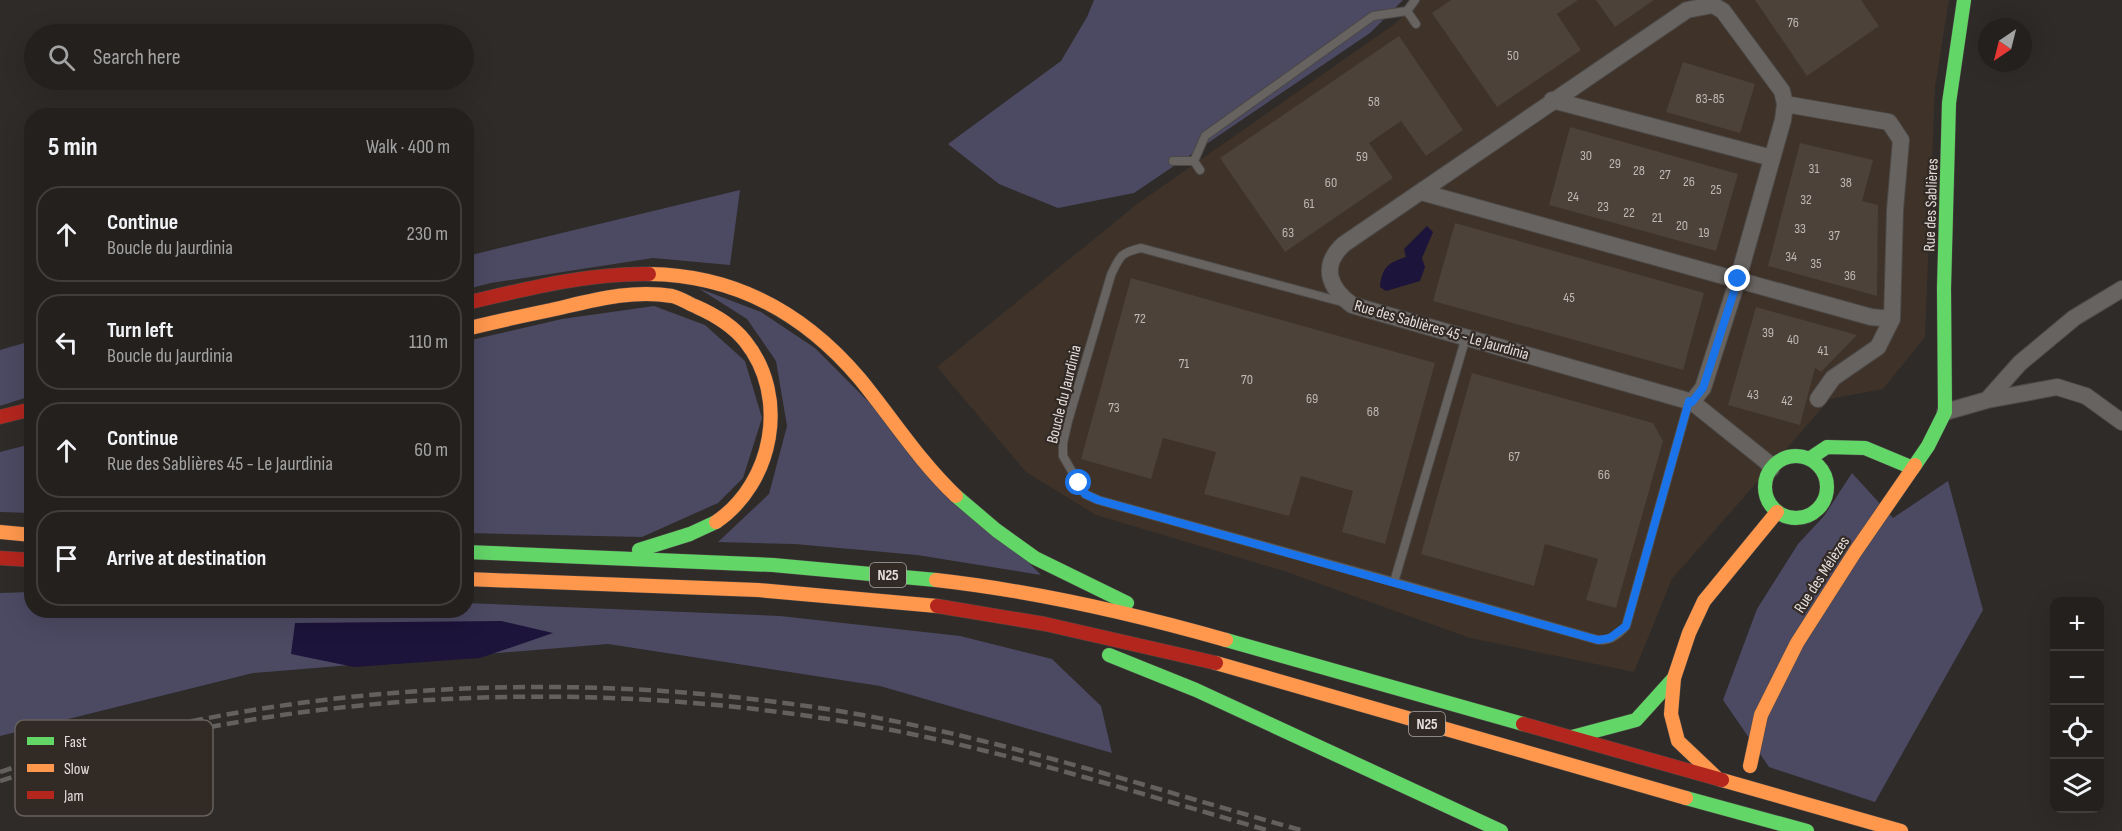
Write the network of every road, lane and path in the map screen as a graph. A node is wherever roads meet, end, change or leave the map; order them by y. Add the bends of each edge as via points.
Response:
1 (1415, 0) edge
2 (1964, 0) edge
3 (1407, 10) junction
4 (1416, 24) dead end
5 (1552, 100) junction
6 (1785, 104) junction
7 (1772, 159) junction
8 (1173, 161) dead end
9 (1194, 161) junction
10 (1200, 170) dead end
11 (1421, 192) junction
12 (1738, 279) junction
13 (2122, 288) edge
14 (474, 301) edge
15 (1352, 305) junction
16 (1892, 320) junction
17 (474, 327) edge
18 (1466, 337) junction
19 (1818, 399) dead end
20 (1987, 400) junction
21 (1690, 401) junction
22 (24, 411) edge
23 (1945, 412) junction
24 (0, 417) edge
25 (2122, 422) edge
26 (1847, 447) junction
27 (1809, 459) junction
28 (1913, 468) junction
29 (1771, 469) junction
30 (1825, 475) junction
31 (1777, 512) junction
32 (0, 532) edge
33 (24, 534) edge
34 (474, 552) edge
35 (615, 557) junction
36 (0, 558) edge
37 (24, 560) edge
38 (474, 579) edge
39 (1394, 582) junction
40 (1158, 621) junction
41 (1045, 624) junction
42 (1674, 678) junction
43 (1569, 738) junction
44 (1750, 766) dead end
45 (1720, 780) junction
46 (1501, 831) edge
47 (1807, 831) edge
48 (1901, 831) edge

1 - 3 lane
2 - 23 main road, Rue des Sablières via 1949,103
3 - 4 lane
3 - 9 lane via 1373,16 1205,136
5 - 6 street, Rue des Sablières 45 - Le Jaurdinia via 1687,10 1713,5 1724,11 1782,91
5 - 7 street
5 - 11 street, Rue des Sablières 45 - Le Jaurdinia
6 - 7 street
6 - 16 street via 1888,122 1901,140
7 - 12 street
8 - 9 lane
9 - 10 lane
11 - 12 street
11 - 15 street, Rue des Sablières 45 - Le Jaurdinia via 1336,251 1330,265 1331,280 1338,294
12 - 16 street
12 - 21 street via 1703,388
13 - 20 street via 2074,318 2020,363
14 - 40 main road via 623,273 671,274 723,283 765,300 806,326 844,360 967,507 1046,564
15 - 18 street, Rue des Sablières 45 - Le Jaurdinia
15 - 39 lane, Boucle du Jaurdinia via 1141,248 1125,252 1110,275 1068,421 1063,456 1085,494 1098,500
16 - 19 street via 1878,347 1833,378
17 - 35 main road via 598,299 640,294 676,297 705,310 730,326 749,346 763,372 772,420 769,449 757,480 737,506 714,526
18 - 21 street, Rue des Sablières 45 - Le Jaurdinia
18 - 39 lane
20 - 23 street
20 - 25 street via 2057,387 2086,396
21 - 29 street, Rue des Sablières 45 - Le Jaurdinia
21 - 39 lane, Boucle du Jaurdinia via 1626,626 1619,633 1598,640
22 - 24 main road
23 - 28 main road, Rue des Mélèzes
26 - 27 main road via 1827,447
26 - 28 main road via 1865,448
26 - 30 main road
27 - 29 main road via 1795,456
27 - 30 main road
28 - 44 main road, Rue des Mélèzes via 1797,643 1761,716
29 - 31 main road via 1765,487
30 - 31 main road via 1826,495 1815,512 1796,518
31 - 42 main road via 1704,601
32 - 33 main road
34 - 35 main road, N25
35 - 40 main road, N25 via 763,564 959,582
36 - 37 main road
38 - 41 main road, N25 via 758,590 948,607
40 - 43 main road, N25
41 - 46 main road via 1081,645 1196,690
41 - 47 main road, N25 via 1228,666
42 - 43 main road via 1636,720
42 - 45 main road via 1671,714 1678,741
43 - 45 main road, N25
45 - 48 main road, N25

